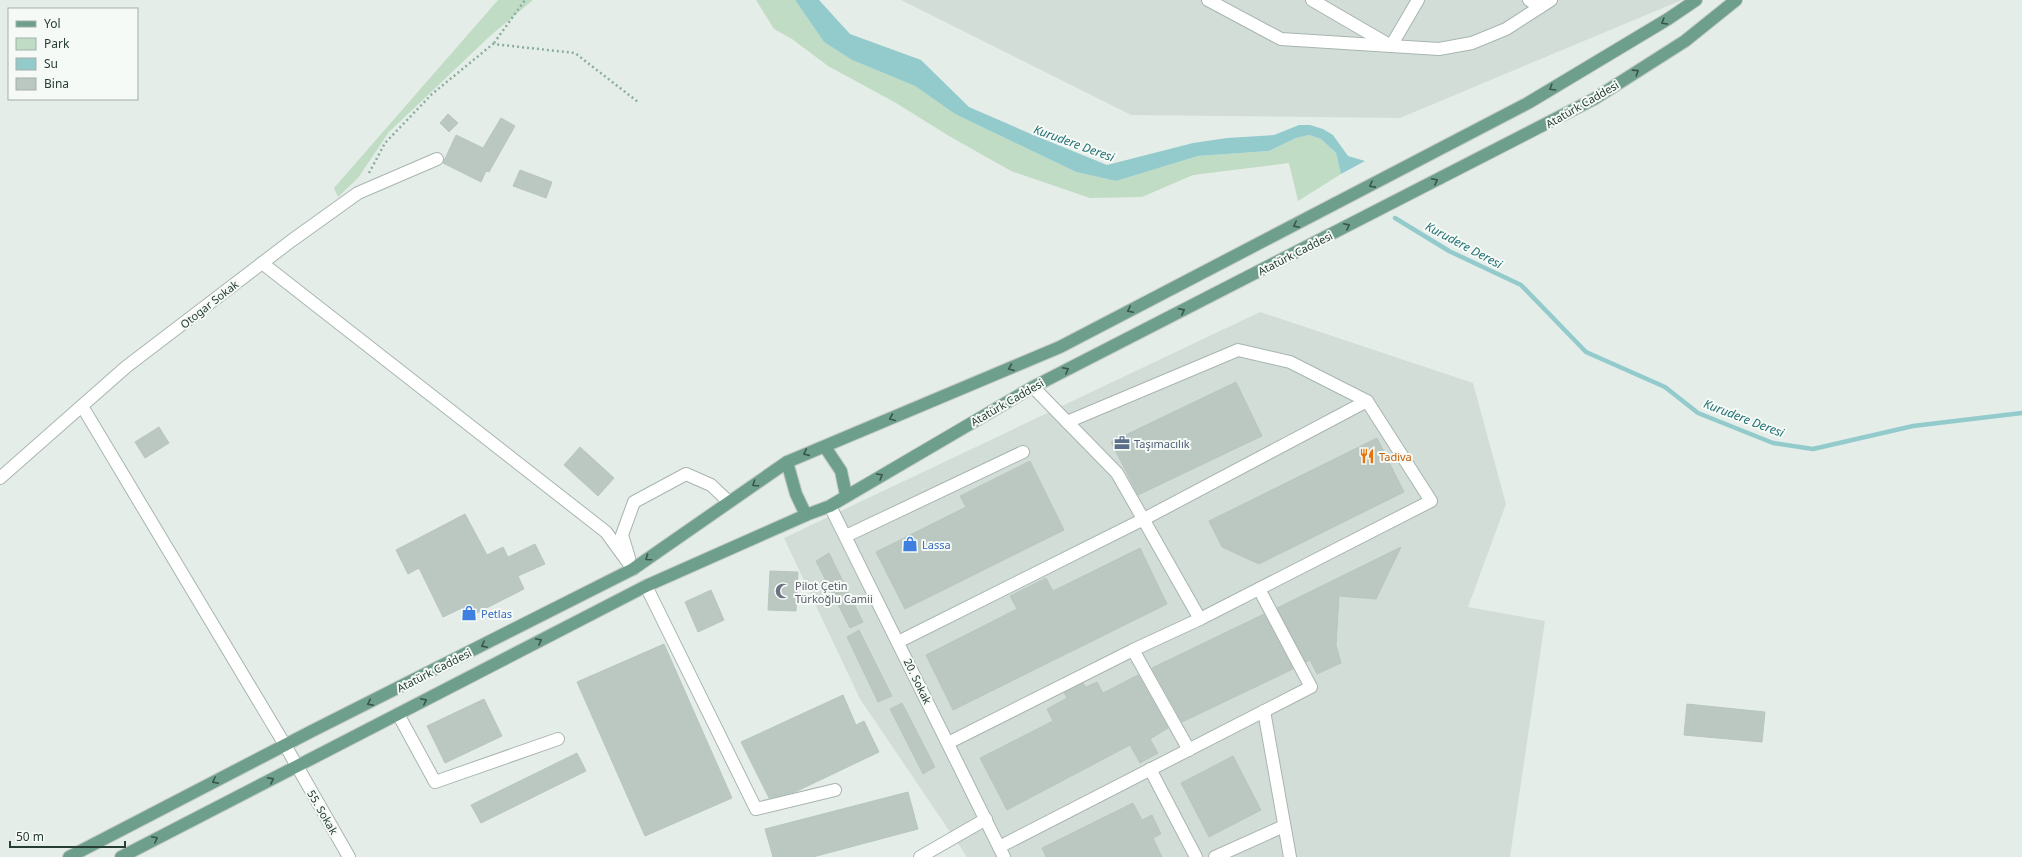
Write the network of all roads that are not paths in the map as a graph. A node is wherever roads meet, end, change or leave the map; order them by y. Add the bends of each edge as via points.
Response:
1 (1312, 0) edge
2 (1418, 0) edge
3 (1529, 0) edge
4 (1551, 0) edge
5 (1696, 0) edge
6 (1736, 0) edge
7 (1215, 2) edge
8 (1543, 3) edge
9 (1391, 46) junction
10 (436, 159) dead end
11 (262, 263) junction
12 (1033, 387) junction
13 (1367, 401) junction
14 (82, 406) junction
15 (1067, 422) junction
16 (825, 447) junction
17 (1023, 452) dead end
18 (787, 462) junction
19 (0, 478) edge
20 (846, 495) junction
21 (729, 502) junction
22 (830, 506) junction
23 (806, 515) junction
24 (1144, 519) junction
25 (846, 536) junction
26 (633, 569) junction
27 (646, 586) junction
28 (1259, 589) junction
29 (1200, 619) junction
30 (898, 642) junction
31 (1133, 650) junction
32 (1264, 711) junction
33 (398, 714) junction
34 (558, 739) dead end
35 (948, 743) junction
36 (285, 745) junction
37 (1189, 750) junction
38 (297, 766) junction
39 (1150, 769) junction
40 (835, 790) dead end
41 (986, 819) junction
42 (1284, 826) junction
43 (1002, 852) edge
44 (69, 857) edge
45 (121, 857) edge
46 (349, 857) edge
47 (920, 857) edge
48 (1196, 857) edge
49 (1215, 857) edge
50 (1290, 857) edge

1 - 9 street
2 - 9 street
3 - 8 street
4 - 8 street
5 -> 16 main road via 1528,103 1060,347
12 -> 6 main road, Atatürk Caddesi via 1594,99 1685,41
7 - 9 street via 1281,39
8 - 9 street via 1506,29 1472,43 1439,49
10 - 11 street, Otogar Sokak via 358,193
11 - 14 street, Otogar Sokak via 126,367
11 - 26 street via 606,532
12 - 15 street
20 -> 12 main road, Atatürk Caddesi
13 - 15 street via 1290,362 1238,350
13 - 24 street
13 - 28 street via 1431,501
14 - 19 street, Otogar Sokak
14 - 36 street, 55. Sokak
15 - 24 street via 1117,473
16 -> 18 main road, Atatürk Caddesi
16 - 20 main road via 841,471
17 - 25 street
18 -> 21 main road, Atatürk Caddesi
18 - 23 main road via 796,494
20 - 22 main road, Atatürk Caddesi
21 -> 26 main road, Atatürk Caddesi
21 - 26 street via 711,485 686,474 634,502 622,535
22 - 23 main road, Atatürk Caddesi
22 - 25 street, 20. Sokak
23 - 27 main road, Atatürk Caddesi
24 - 29 street
24 - 30 street
25 - 30 street, 20. Sokak
26 -> 36 main road, Atatürk Caddesi
33 -> 27 main road, Atatürk Caddesi
27 - 40 street via 756,809
28 - 29 street
28 - 32 street via 1311,687
29 - 31 street
30 - 35 street, 20. Sokak
31 - 35 street
31 - 37 street
32 - 37 street
32 - 42 street
33 - 34 street via 435,782
33 - 38 main road, Atatürk Caddesi
35 - 41 street, 20. Sokak
36 - 38 street, 55. Sokak
36 -> 44 main road, Atatürk Caddesi
37 - 39 street
45 -> 38 main road, Atatürk Caddesi
38 - 46 street, 55. Sokak
39 - 43 street
39 - 48 street
41 - 43 street, 20. Sokak
41 - 47 street
42 - 49 street
42 - 50 street

